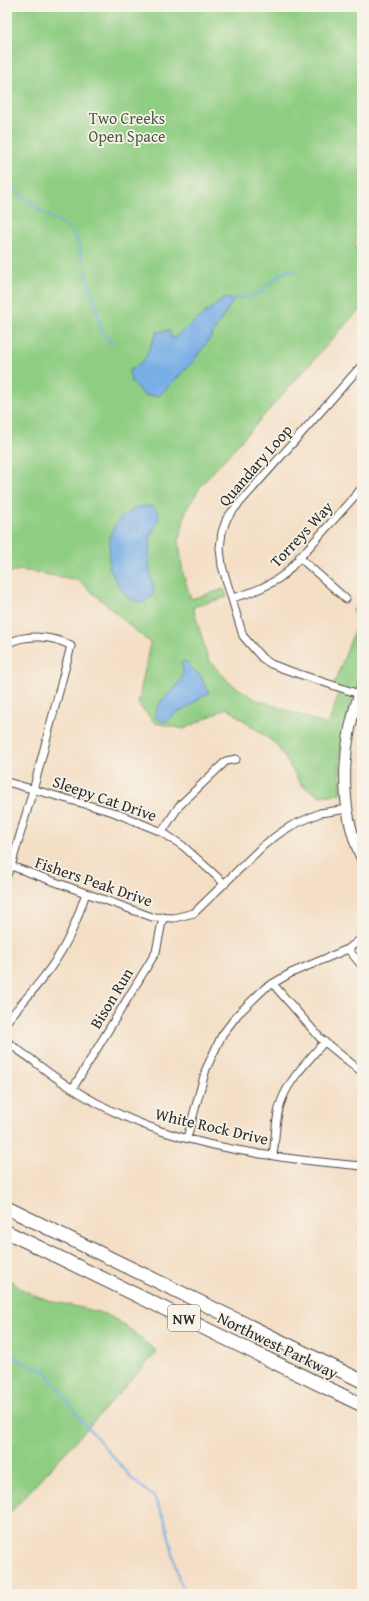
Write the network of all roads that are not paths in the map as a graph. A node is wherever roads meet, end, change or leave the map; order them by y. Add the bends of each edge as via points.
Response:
1 (362, 365) edge
2 (362, 489) edge
3 (299, 558) junction
4 (232, 598) junction
5 (346, 599) dead end
6 (7, 644) edge
7 (360, 690) edge
8 (236, 759) dead end
9 (7, 782) edge
10 (34, 789) junction
11 (348, 809) junction
12 (162, 832) junction
13 (362, 859) edge
14 (11, 866) junction
15 (7, 875) edge
16 (224, 884) junction
17 (86, 893) junction
18 (164, 917) junction
19 (362, 938) edge
20 (348, 949) junction
21 (362, 966) edge
22 (273, 984) junction
23 (7, 1021) edge
24 (7, 1041) edge
25 (324, 1042) junction
26 (362, 1072) edge
27 (73, 1088) junction
28 (187, 1138) junction
29 (273, 1155) junction
30 (362, 1166) edge
31 (7, 1208) edge
32 (7, 1232) edge
33 (362, 1380) edge
34 (362, 1405) edge

1 - 4 street, Quandary Loop via 227,518 220,548 222,566
2 - 3 street, Torreys Way
3 - 4 street, Torreys Way via 277,580
3 - 5 street
4 - 7 street, Quandary Loop via 243,636 262,658 284,669
6 - 10 street via 40,637 61,640 71,646
7 - 11 street via 352,717 345,769
8 - 12 street via 226,761 179,806
9 - 10 street, Sleepy Cat Drive
10 - 12 street, Sleepy Cat Drive via 112,812
10 - 14 street
11 - 13 street via 350,824
11 - 16 street, Fishers Peak Drive via 320,813 284,830 264,845
12 - 16 street, Sleepy Cat Drive via 183,846
14 - 15 street
14 - 17 street, Fishers Peak Drive
16 - 18 street, Fishers Peak Drive via 194,912 174,918
17 - 18 street, Fishers Peak Drive via 152,917
17 - 23 street via 62,950 49,971
18 - 27 street, Bison Run via 156,952
19 - 20 street
20 - 21 street
20 - 22 street via 291,973
22 - 25 street
22 - 28 street via 265,988 238,1014 222,1035 206,1069
24 - 27 street, White Rock Drive via 47,1072
25 - 26 street
25 - 29 street via 292,1081 283,1098 276,1122
27 - 28 street, White Rock Drive via 130,1119
28 - 29 street, White Rock Drive
29 - 30 street, White Rock Drive
31 - 33 highway, Northwest Parkway / NW
32 - 34 highway, Northwest Parkway / NW

